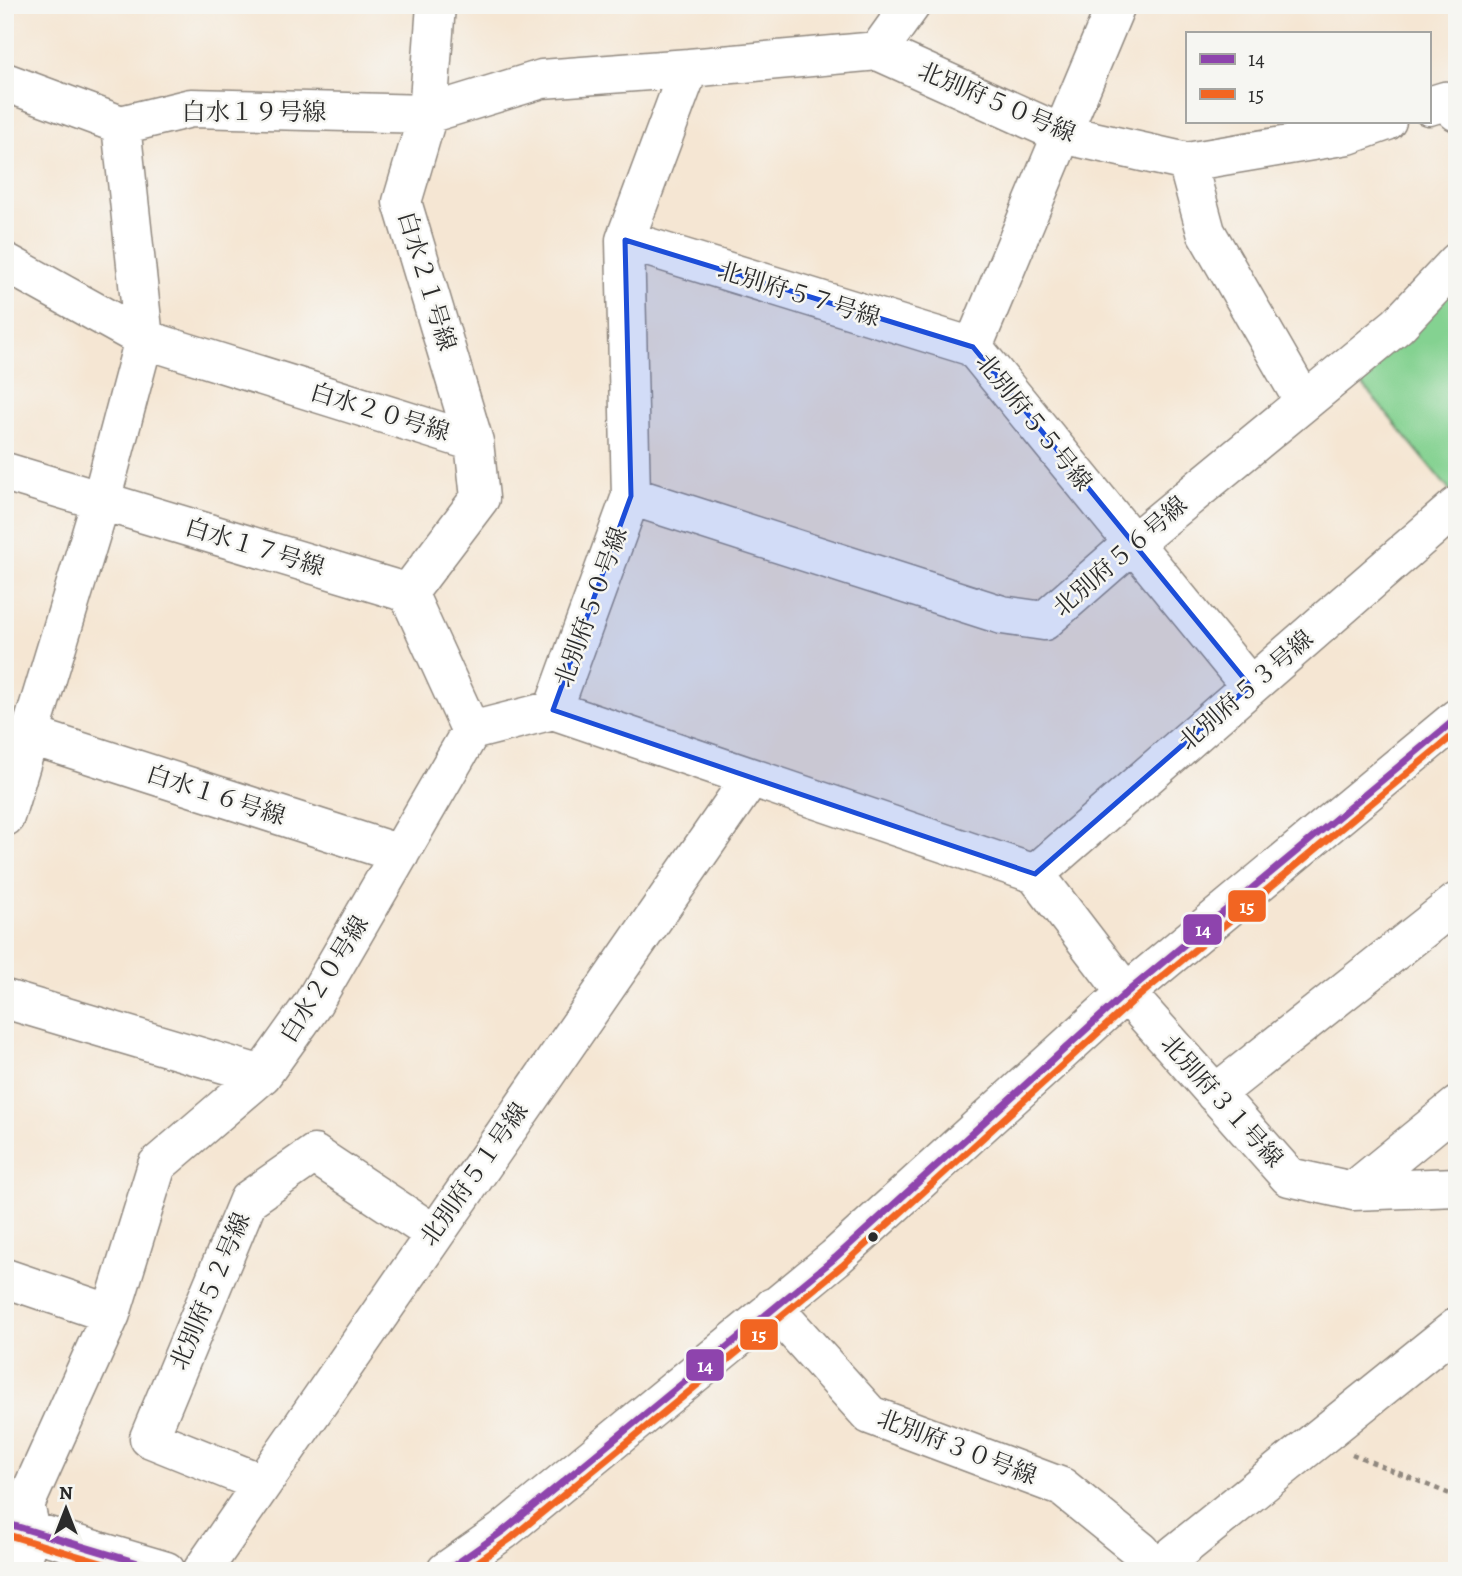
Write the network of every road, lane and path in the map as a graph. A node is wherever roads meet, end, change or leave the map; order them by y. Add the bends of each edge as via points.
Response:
1 (436, 5) edge
2 (911, 5) edge
3 (1116, 5) edge
4 (878, 51) junction
5 (689, 68) junction
6 (5, 82) edge
7 (1430, 106) edge
8 (1457, 112) edge
9 (428, 114) junction
10 (1384, 122) edge
11 (121, 125) junction
12 (1062, 134) junction
13 (1187, 162) junction
14 (625, 240) junction
15 (5, 262) edge
16 (1457, 262) edge
17 (144, 339) junction
18 (973, 347) junction
19 (1304, 402) junction
20 (474, 442) junction
21 (5, 472) edge
22 (631, 496) junction
23 (101, 501) junction
24 (1457, 506) edge
25 (1132, 544) junction
26 (408, 593) junction
27 (1250, 686) junction
28 (553, 710) junction
29 (1457, 718) edge
30 (471, 731) junction
31 (32, 736) junction
32 (750, 779) junction
33 (5, 817) edge
34 (400, 854) junction
35 (1035, 874) junction
36 (1457, 902) edge
37 (1126, 993) junction
38 (5, 999) edge
39 (262, 1075) junction
40 (1215, 1094) junction
41 (1457, 1106) edge
42 (1457, 1187) edge
43 (1353, 1191) junction
44 (433, 1233) junction
45 (5, 1278) edge
46 (773, 1307) junction
47 (111, 1314) junction
48 (1457, 1327) edge
49 (1319, 1440) junction
50 (261, 1483) junction
51 (1457, 1497) edge
52 (18, 1527) edge
53 (18, 1571) edge
54 (166, 1571) edge
55 (202, 1571) edge
56 (446, 1571) edge
57 (1153, 1571) edge

1 - 9 street, 白水２１号線
2 - 4 street
3 - 12 street, 北別府５５号線
4 - 5 street, 北別府５０号線
4 - 12 street, 北別府５０号線
5 - 9 street, 北別府５０号線 via 542,79
5 - 14 street, 北別府５０号線
6 - 11 street
7 - 8 street via 1445,101
9 - 11 street, 白水１９号線 via 191,108
9 - 20 street, 白水２１号線 via 402,202
10 - 13 street, 北別府５０号線 via 1348,135
11 - 17 street
12 - 13 street, 北別府５０号線
12 - 18 street, 北別府５５号線
13 - 19 street via 1206,232
14 - 18 street, 北別府５７号線
14 - 22 street, 北別府５０号線
15 - 17 street, 白水２０号線
16 - 19 street, 北別府５６号線 via 1398,325
17 - 20 street, 白水２０号線
17 - 23 street
18 - 25 street, 北別府５５号線
19 - 25 street, 北別府５６号線
20 - 26 street, 白水２０号線 via 480,498
21 - 23 street, 白水１７号線
22 - 25 street, 北別府５６号線 via 1002,615 1044,621
22 - 28 street, 北別府５０号線
23 - 26 street, 白水１７号線
23 - 31 street
24 - 27 street, 北別府５３号線
25 - 27 street, 北別府５５号線
26 - 30 street
27 - 35 street, 北別府５３号線
28 - 30 street
28 - 32 street, 北別府５０号線
29 - 37 street
30 - 34 street, 白水２０号線
31 - 33 street
31 - 34 street, 白水１６号線
32 - 35 street, 北別府５０号線
32 - 44 street, 北別府５１号線
34 - 39 street, 白水２０号線 via 312,1004
35 - 37 street
36 - 40 street
37 - 40 street, 北別府３１号線
37 - 46 street via 835,1258
38 - 39 street
39 - 47 street, 白水２０号線 via 157,1165
40 - 43 street, 北別府３１号線 via 1289,1177
41 - 43 street
42 - 43 street, 北別府３１号線
44 - 50 street, 北別府５１号線
44 - 50 street, 北別府５２号線 via 314,1154 248,1200 149,1438
45 - 47 street
46 - 56 street via 503,1531
46 - 57 street, 北別府３０号線 via 870,1415 1062,1487 1141,1550
47 - 52 street, 白水２０号線
48 - 49 street
49 - 51 path
49 - 57 street
50 - 55 street, 北別府５１号線
52 - 53 street
52 - 54 street

